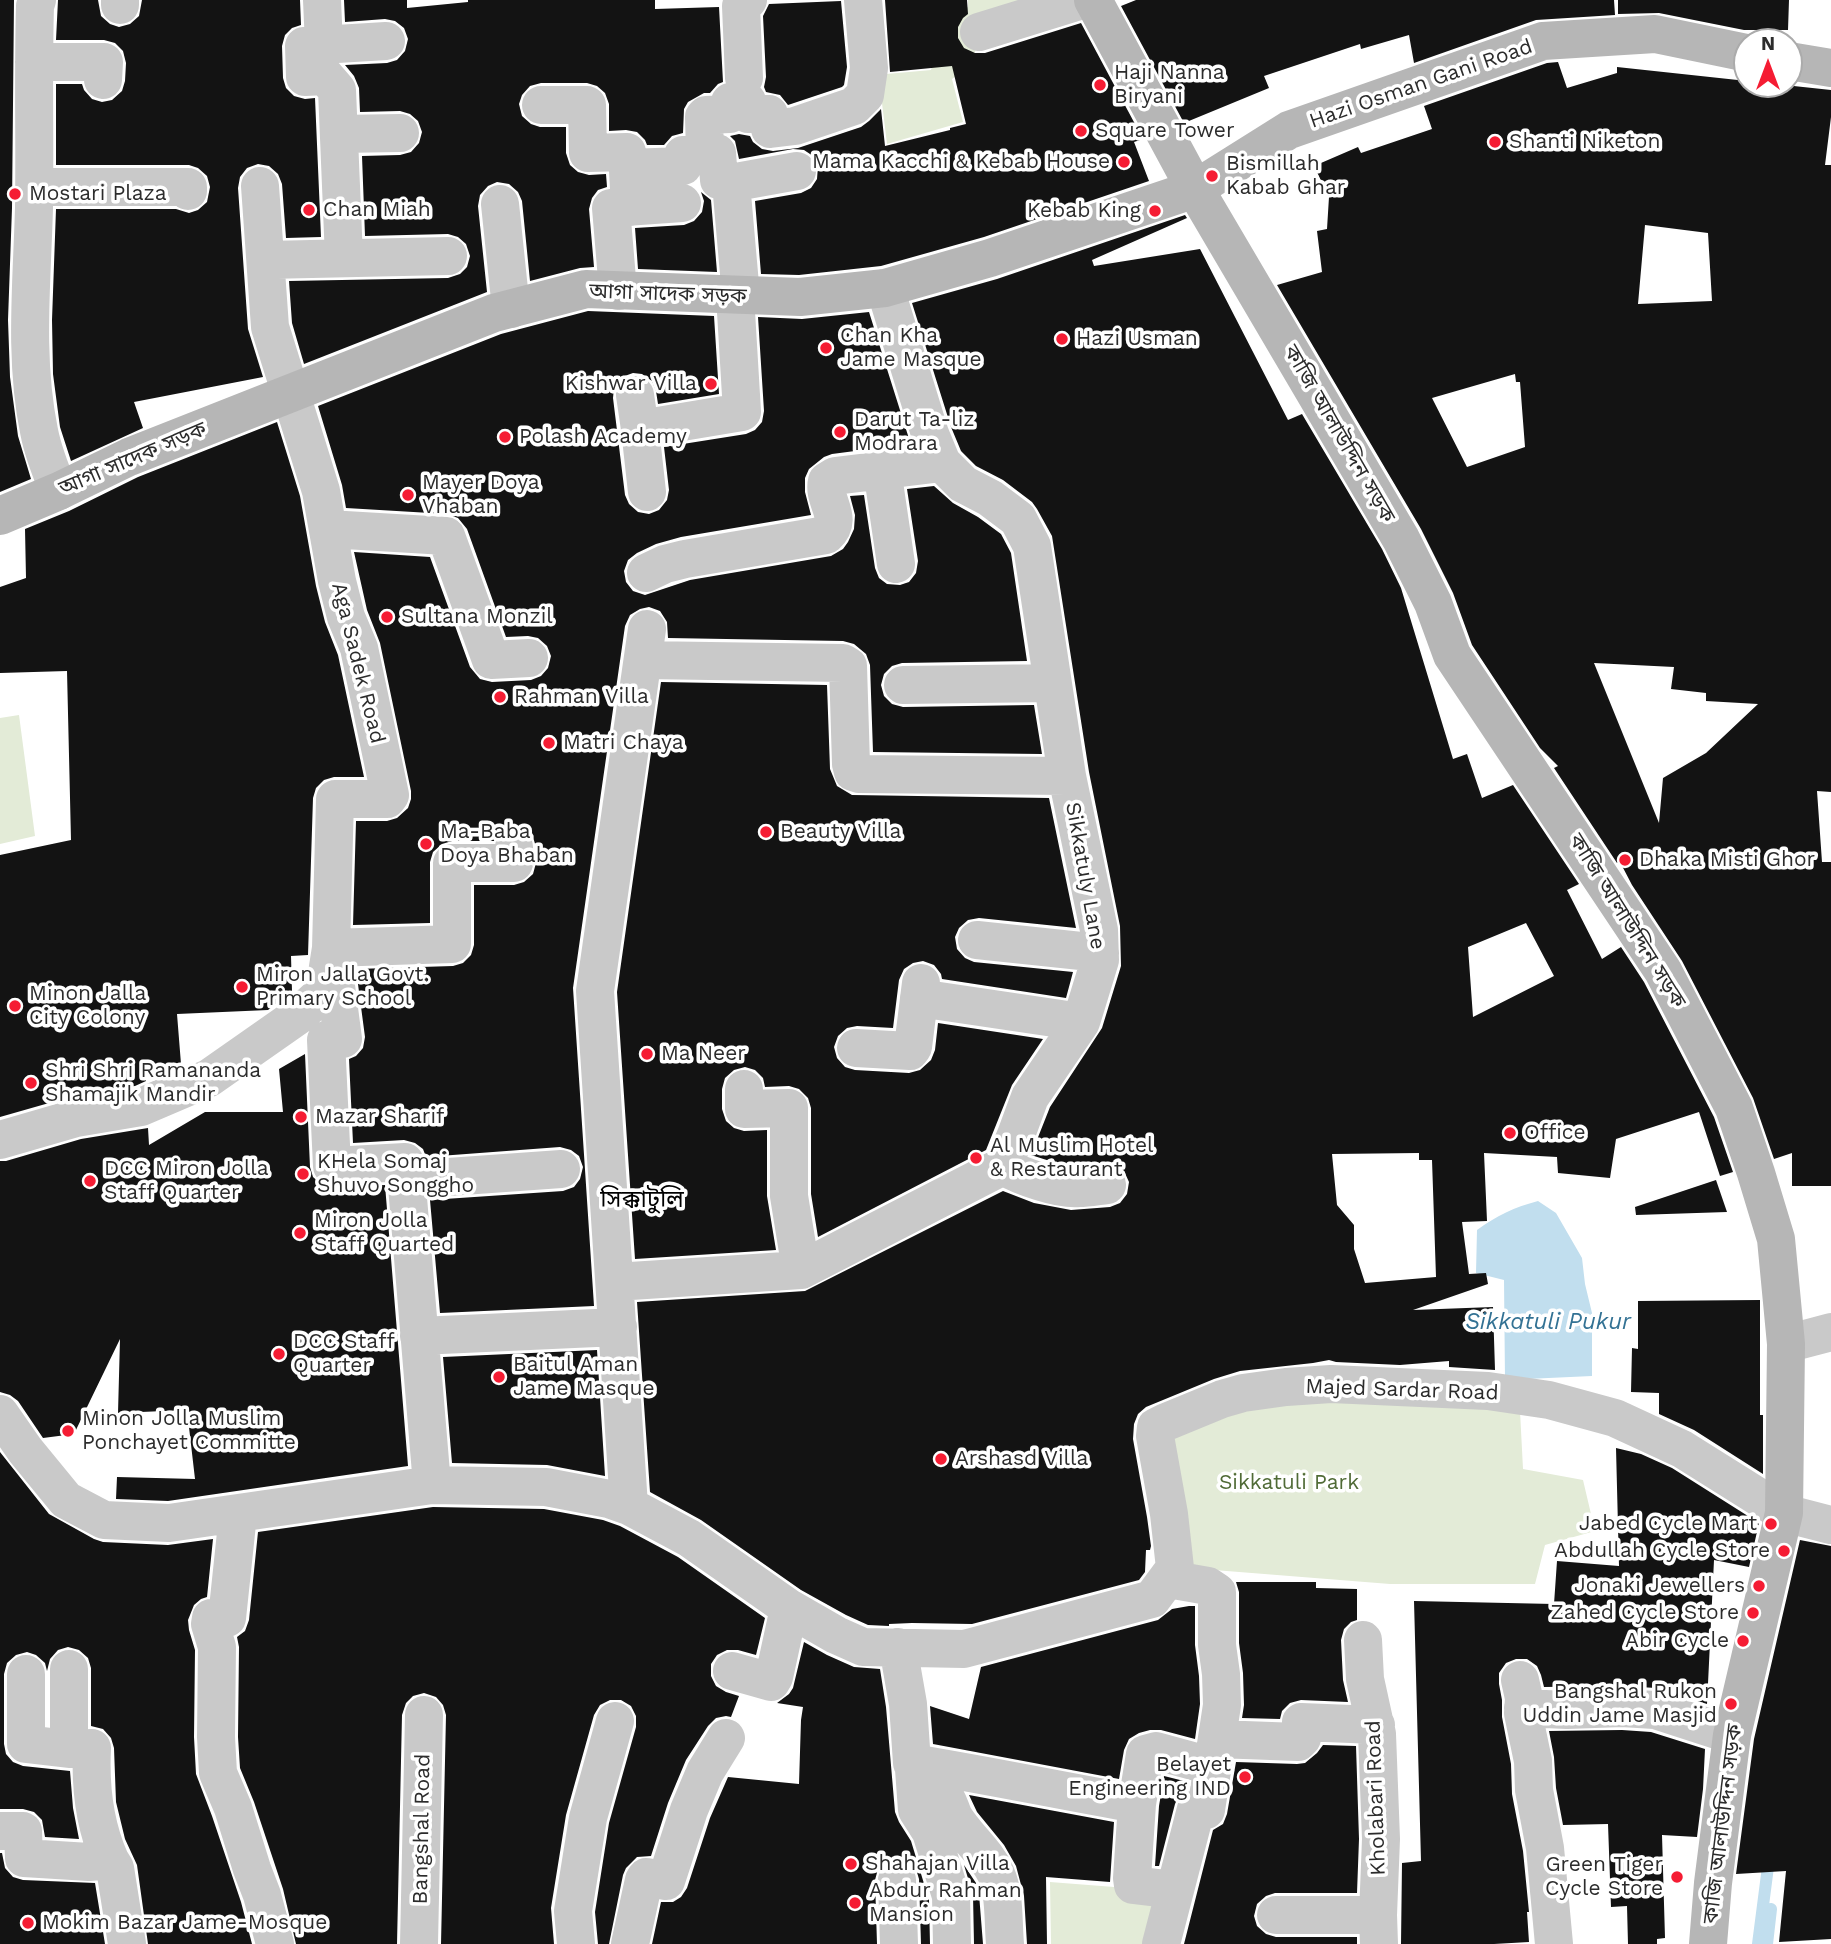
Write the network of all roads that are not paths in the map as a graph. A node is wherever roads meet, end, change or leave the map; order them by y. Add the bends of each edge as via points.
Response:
1 (37, 0) edge
2 (322, 0) edge
3 (748, 0) edge
4 (863, 0) edge
5 (1082, 0) edge
6 (1093, 0) edge
7 (979, 32) dead end
8 (386, 41) dead end
9 (324, 45) junction
10 (1733, 49) edge
11 (34, 62) junction
12 (1803, 63) edge
13 (1831, 68) edge
14 (744, 78) dead end
15 (103, 79) dead end
16 (541, 105) dead end
17 (400, 133) dead end
18 (339, 134) junction
19 (717, 167) junction
20 (628, 168) junction
21 (797, 171) dead end
22 (260, 186) dead end
23 (34, 187) junction
24 (1195, 189) junction
25 (188, 191) dead end
26 (682, 203) dead end
27 (500, 204) dead end
28 (630, 206) junction
29 (448, 256) dead end
30 (344, 258) junction
31 (266, 260) junction
32 (885, 288) junction
33 (618, 290) junction
34 (738, 295) junction
35 (511, 309) junction
36 (290, 394) junction
37 (942, 463) junction
38 (882, 469) junction
39 (59, 491) junction
40 (647, 492) dead end
41 (0, 516) edge
42 (328, 528) junction
43 (896, 565) dead end
44 (646, 573) dead end
45 (528, 657) dead end
46 (1052, 683) junction
47 (903, 685) dead end
48 (1067, 776) junction
49 (514, 847) dead end
50 (977, 940) dead end
51 (331, 948) junction
52 (1100, 953) junction
53 (1081, 1022) junction
54 (856, 1048) dead end
55 (744, 1089) dead end
56 (0, 1140) edge
57 (1003, 1166) junction
58 (561, 1169) dead end
59 (406, 1180) junction
60 (1107, 1185) dead end
61 (801, 1270) junction
62 (615, 1282) junction
63 (618, 1327) junction
64 (1831, 1332) edge
65 (419, 1336) junction
66 (1786, 1344) junction
67 (6, 1433) edge
68 (432, 1485) junction
69 (629, 1506) junction
70 (1784, 1513) junction
71 (238, 1514) junction
72 (1831, 1525) edge
73 (1168, 1579) junction
74 (789, 1608) junction
75 (1363, 1640) dead end
76 (898, 1647) junction
77 (69, 1669) dead end
78 (732, 1671) dead end
79 (26, 1674) dead end
80 (13, 1715) edge
81 (424, 1715) dead end
82 (615, 1721) dead end
83 (1376, 1725) junction
84 (1732, 1735) junction
85 (726, 1738) dead end
86 (69, 1749) junction
87 (1214, 1753) junction
88 (913, 1766) junction
89 (1137, 1804) junction
90 (0, 1831) edge
91 (110, 1860) junction
92 (897, 1880) dead end
93 (1175, 1891) junction
94 (1276, 1916) dead end
95 (1378, 1929) edge
96 (127, 1944) edge
97 (275, 1944) edge
98 (419, 1944) edge
99 (576, 1944) edge
100 (630, 1944) edge
101 (898, 1944) edge
102 (952, 1944) edge
103 (1005, 1944) edge
104 (1161, 1944) edge
105 (1554, 1944) edge
106 (1708, 1944) edge

1 - 11 street
2 - 9 street
3 - 14 street via 741,6
4 - 19 street via 869,68 865,95 856,104 795,126 769,129 769,114 748,114 747,101 730,102 730,114 704,117
5 - 7 street
6 - 24 street, কাজি আলাউদ্দিন সড়ক
8 - 9 street
9 - 18 street via 303,46 305,77 325,76 337,90
10 - 24 street, Hazi Osman Gani Road via 1656,34 1543,41 1289,130
11 - 15 street via 104,62
11 - 23 street
12 - 13 street
16 - 20 street via 587,104 588,153 627,152
17 - 18 street
18 - 30 street
19 - 20 street via 683,155 683,166
19 - 21 street
19 - 34 street via 731,183
20 - 28 street
22 - 31 street, Aga Sadek Road
23 - 25 street via 188,187
23 - 39 street via 29,309 33,393 39,432
24 - 32 street, আগা সাদেক সড়ক
24 - 66 street, কাজি আলাউদ্দিন সড়ক via 1401,539 1433,603 1452,655 1663,971 1734,1108 1776,1239
26 - 28 street
27 - 35 street
28 - 33 street via 611,208
29 - 30 street
30 - 31 street
31 - 36 street, Aga Sadek Road via 270,327
32 - 34 street, আগা সাদেক সড়ক via 800,297
32 - 37 street, Sikkatuly Lane
33 - 34 street, আগা সাদেক সড়ক
33 - 35 street, আগা সাদেক সড়ক via 586,289
34 - 40 street via 742,412 637,412
35 - 36 street, আগা সাদেক সড়ক
36 - 39 street, আগা সাদেক সড়ক via 129,457
36 - 42 street, Aga Sadek Road
37 - 38 street
37 - 46 street, Sikkatuly Lane via 963,484 1018,519 1032,546
38 - 43 street
38 - 44 street via 827,481 835,520 826,535 685,559
39 - 41 street, আগা সাদেক সড়ক
42 - 45 street via 446,536 491,660
42 - 51 street, Aga Sadek Road via 390,795 387,799 335,797
46 - 47 street
46 - 48 street, Sikkatuly Lane
48 - 52 street, Sikkatuly Lane
48 - 62 street via 859,774 851,764 848,666 645,645 595,991
49 - 51 street via 514,863 452,863 452,944
50 - 52 street
51 - 56 street, Aga Sadek Road via 324,992 209,1078 141,1107 76,1118
51 - 59 street via 342,1039 326,1040 332,1166 405,1162
52 - 53 street, Sikkatuly Lane
53 - 54 street via 920,990 910,1051
53 - 57 street, Sikkatuly Lane via 1030,1097
55 - 61 street via 744,1109 789,1108 789,1196
57 - 60 street via 1077,1189
57 - 61 street
58 - 59 street
59 - 65 street
61 - 62 street
62 - 63 street
63 - 65 street
63 - 69 street
64 - 66 street
65 - 68 street
66 - 70 street, কাজি আলাউদ্দিন সড়ক
67 - 71 street via 66,1500 104,1520 169,1523
68 - 69 street via 546,1487
68 - 71 street
69 - 74 street via 689,1538
70 - 72 street
70 - 73 street, Majed Sardar Road via 1682,1449 1615,1418 1549,1400 1488,1391 1331,1384 1286,1387 1232,1396 1156,1427 1175,1569
70 - 84 street, কাজি আলাউদ্দিন সড়ক
71 - 97 street via 227,1618 211,1618 210,1624 217,1647 218,1773
73 - 76 street via 1152,1599 964,1649
73 - 87 street via 1217,1592 1222,1705
74 - 76 street via 863,1647
74 - 78 street via 771,1682
75 - 83 street, Kholabari Road
76 - 88 street
77 - 86 street
79 - 80 street
80 - 86 street via 26,1744
81 - 98 street, Bangshal Road
82 - 99 street via 588,1818 573,1911
83 - 87 street via 1301,1722 1298,1742
83 - 95 street, Kholabari Road via 1381,1839
84 - 105 street via 1656,1710 1567,1710 1521,1694 1545,1848
84 - 106 street, কাজি আলাউদ্দিন সড়ক
85 - 100 street via 689,1810 666,1881 644,1880
86 - 91 street via 92,1748 97,1824
87 - 89 street via 1148,1752
87 - 93 street via 1206,1810 1196,1809
88 - 89 street via 990,1775
88 - 102 street via 917,1810 931,1832 951,1896
88 - 103 street via 944,1794 954,1817 996,1874
89 - 93 street via 1133,1885
90 - 91 street via 23,1831 24,1858
91 - 96 street
92 - 101 street
93 - 104 street
94 - 95 street, Kholabari Road

